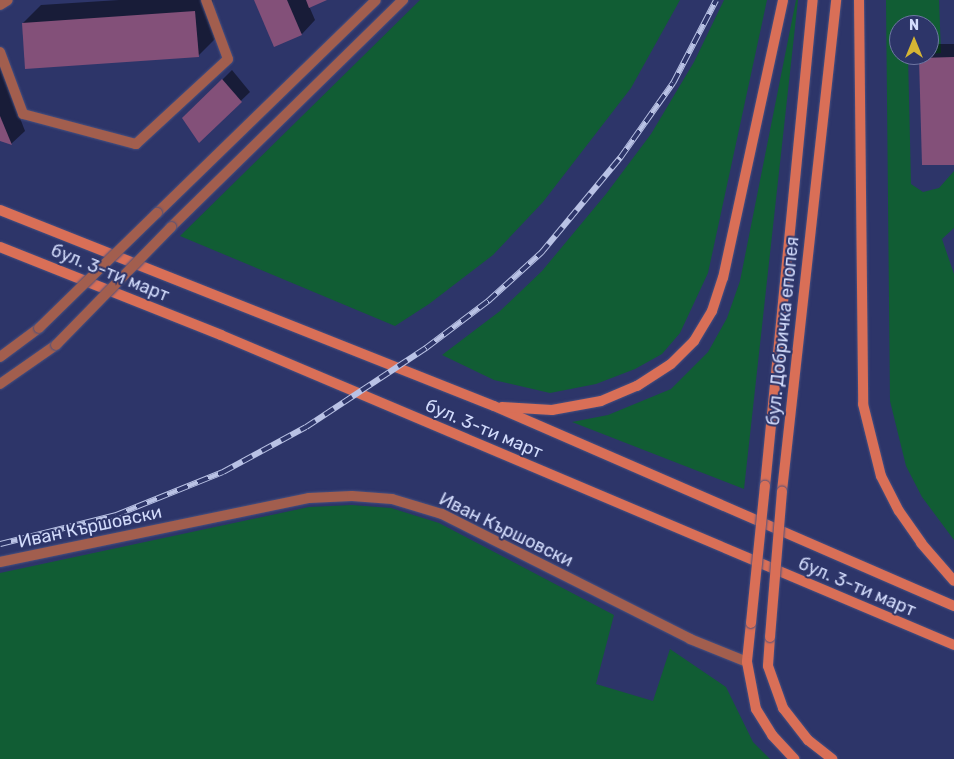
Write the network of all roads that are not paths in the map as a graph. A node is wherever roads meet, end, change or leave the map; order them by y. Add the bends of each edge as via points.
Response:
1 (8, 0) edge
2 (206, 0) edge
3 (376, 0) edge
4 (403, 0) edge
5 (783, 0) edge
6 (813, 0) edge
7 (836, 0) edge
8 (859, 0) edge
9 (0, 5) edge
10 (0, 52) edge
11 (0, 210) edge
12 (0, 247) edge
13 (0, 357) edge
14 (0, 384) edge
15 (494, 406) junction
16 (0, 562) edge
17 (954, 581) edge
18 (954, 606) edge
19 (954, 645) edge
20 (747, 662) junction
21 (794, 759) edge
22 (832, 759) edge

1 - 9 street
2 - 10 street via 228,59 136,144 23,114
3 - 13 street, bridge via 39,328
4 - 14 street, bridge via 171,227 56,345
5 - 15 main road via 723,278 712,311 694,341 664,368 637,386 601,401 552,410
6 - 20 main road, бул. Добричка епопея, bridge
7 - 22 main road, бул. Добричка епопея, bridge via 782,491 768,666 774,688 794,723
8 - 17 main road via 863,404 881,476 921,543
11 - 15 main road, бул. 3-ти март
12 - 19 main road, бул. 3-ти март via 221,335
15 - 18 main road, бул. 3-ти март
16 - 20 street, Иван Кършовски via 309,498 352,496 392,499 442,514 690,640
20 - 21 main road, бул. Добричка епопея via 756,709 772,735

